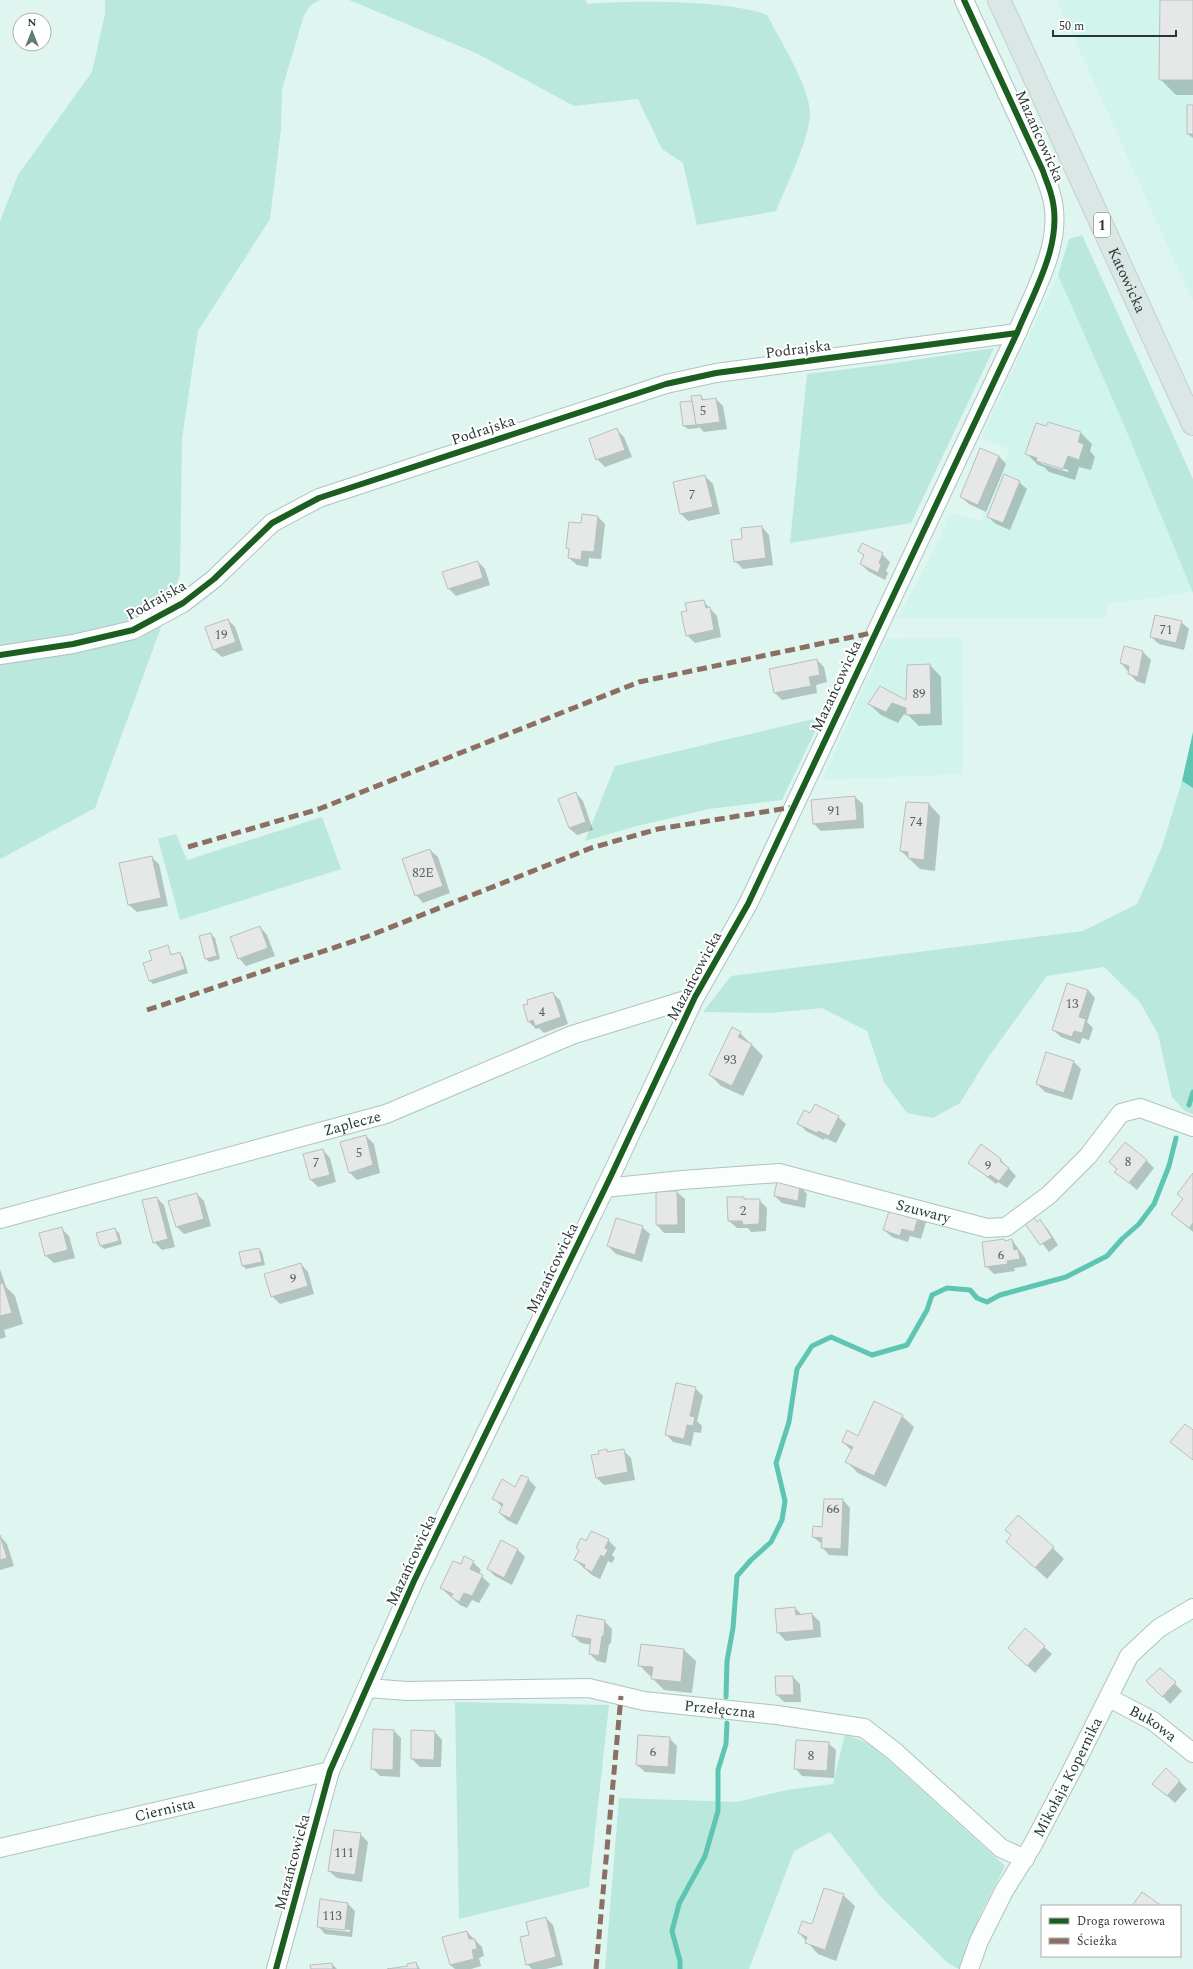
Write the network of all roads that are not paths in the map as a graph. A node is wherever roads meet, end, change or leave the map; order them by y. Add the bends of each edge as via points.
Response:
1 (964, 0) edge
2 (999, 0) edge
3 (1010, 0) edge
4 (1011, 26) junction
5 (1017, 333) junction
6 (1193, 424) edge
7 (0, 655) edge
8 (695, 997) junction
9 (1193, 1127) edge
10 (605, 1188) junction
11 (0, 1219) edge
12 (1193, 1608) edge
13 (367, 1688) junction
14 (1109, 1698) junction
15 (1193, 1753) edge
16 (330, 1771) junction
17 (0, 1848) edge
18 (1025, 1860) junction
19 (276, 1969) edge
20 (969, 1969) edge

1 - 5 street, Mazańcowicka via 1052,194 1054,238
2 - 4 main road, Katowicka / 1
3 - 4 main road, Katowicka / 1
4 - 6 main road, Katowicka / 1
5 - 7 street, Podrajska via 716,373 666,384 318,498 272,524 214,579 183,604 133,630 73,644
5 - 8 street, Mazańcowicka via 748,904
8 - 10 street, Mazańcowicka
8 - 11 street, Zaplecze via 572,1035 386,1114
9 - 10 street, Szuwary via 1140,1108 1121,1113 1088,1156 1050,1195 1006,1227 987,1228 779,1173
10 - 13 street, Mazańcowicka via 414,1581
12 - 14 street, Mikołaja Kopernika via 1159,1628 1129,1656
13 - 16 street, Mazańcowicka
13 - 18 street, Przełęczna via 407,1691 589,1688 644,1701 777,1715 864,1728 894,1751 1001,1848
14 - 15 street, Bukowa via 1153,1721
14 - 18 street, Mikołaja Kopernika
16 - 17 street, Ciernista
16 - 19 street, Mazańcowicka
18 - 20 street, Mikołaja Kopernika via 1004,1891 979,1941

